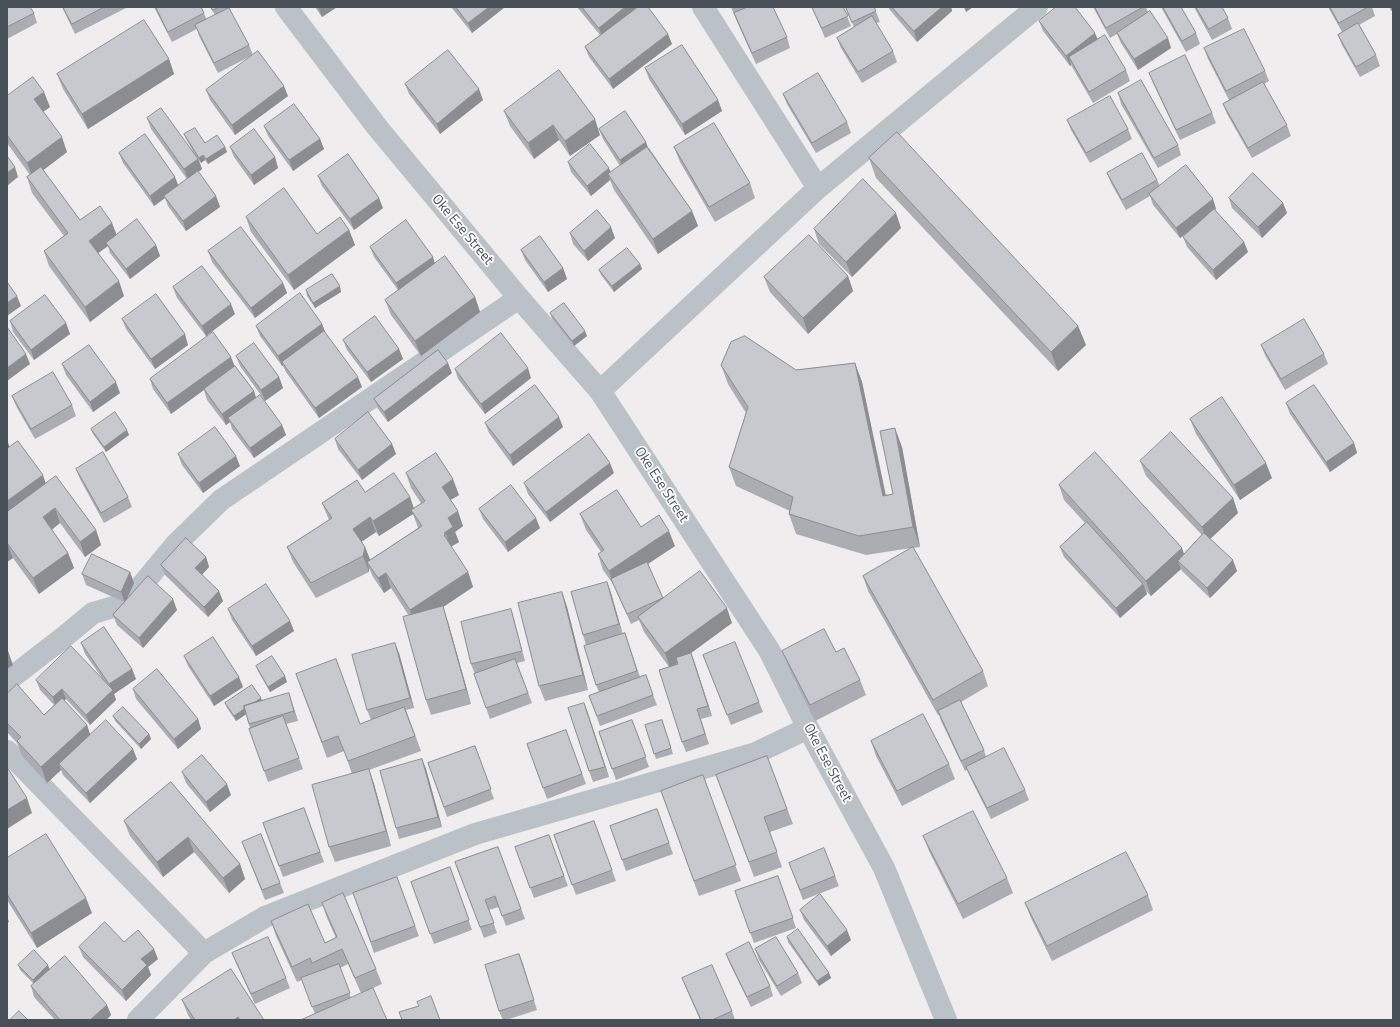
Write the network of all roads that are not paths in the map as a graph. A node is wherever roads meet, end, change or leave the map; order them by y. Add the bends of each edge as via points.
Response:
1 (286, 7) edge
2 (703, 7) edge
3 (1037, 7) edge
4 (818, 188) junction
5 (518, 298) junction
6 (600, 391) junction
7 (7, 681) edge
8 (808, 728) junction
9 (7, 751) edge
10 (204, 953) junction
11 (138, 1020) edge
12 (946, 1020) edge

1 - 5 street, Oke Ese Street via 377,127
2 - 4 street
3 - 4 street
4 - 6 street
5 - 6 street, Oke Ese Street
5 - 7 street via 221,500 176,544 127,603 93,613
6 - 8 street, Oke Ese Street via 769,650
8 - 10 street via 756,753 475,834 265,917
8 - 12 street, Oke Ese Street via 884,868
9 - 10 street
10 - 11 street

